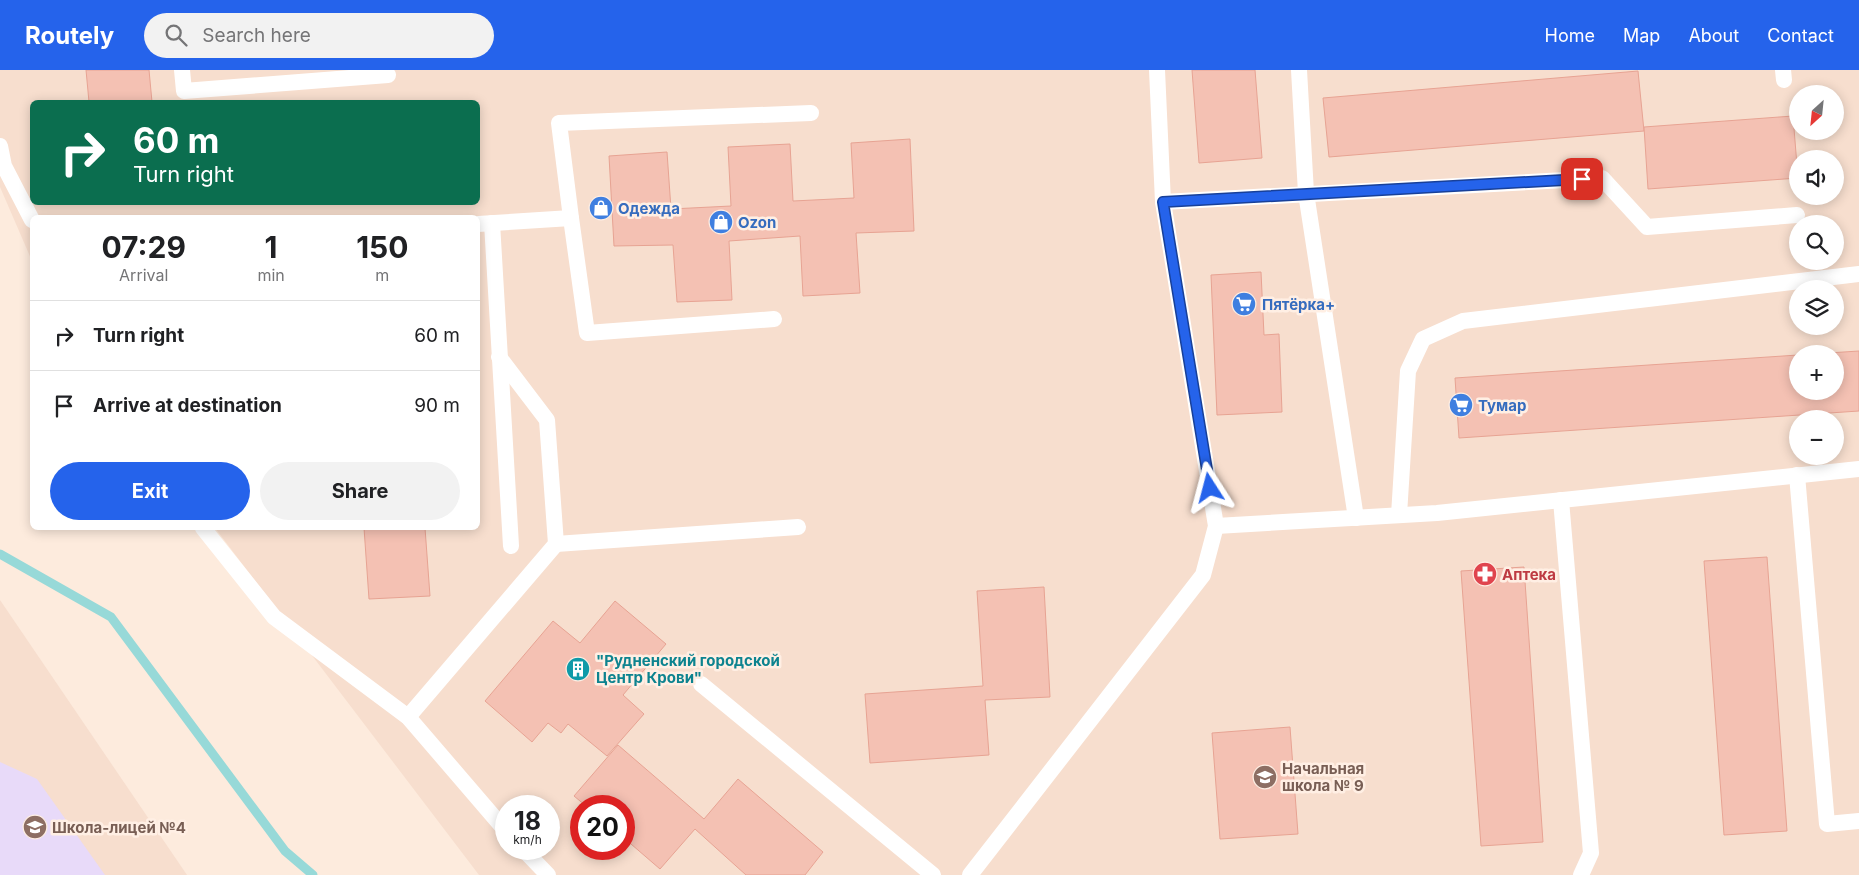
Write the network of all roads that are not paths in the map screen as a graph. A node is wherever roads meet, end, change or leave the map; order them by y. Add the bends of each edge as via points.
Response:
1 (182, 70) edge
2 (1156, 70) edge
3 (1300, 70) edge
4 (340, 74) edge
5 (388, 75) dead end
6 (811, 113) dead end
7 (0, 146) edge
8 (1306, 194) junction
9 (1163, 202) junction
10 (30, 216) edge
11 (1789, 216) edge
12 (571, 218) junction
13 (485, 223) edge
14 (1859, 274) edge
15 (774, 319) dead end
16 (499, 357) junction
17 (1859, 469) edge
18 (1797, 475) junction
19 (1561, 500) junction
20 (1399, 515) junction
21 (1356, 518) junction
22 (1216, 526) junction
23 (798, 527) dead end
24 (205, 530) edge
25 (556, 544) junction
26 (511, 546) dead end
27 (701, 684) dead end
28 (408, 717) junction
29 (495, 818) edge
30 (1859, 821) edge
31 (534, 860) edge
32 (548, 875) edge
33 (933, 875) edge
34 (970, 875) edge
35 (1581, 875) edge

1 - 4 lane via 184,91
2 - 9 lane
3 - 8 lane
4 - 5 lane
6 - 12 lane via 559,123
7 - 10 lane via 4,166
8 - 9 lane
8 - 11 lane via 1602,178 1647,227
8 - 21 lane
9 - 22 lane
12 - 13 lane
12 - 15 lane via 587,333
13 - 16 lane
14 - 20 lane via 1463,321 1423,338 1408,371
16 - 25 lane via 547,420
16 - 26 lane
17 - 18 lane
18 - 19 lane
18 - 30 lane via 1828,824
19 - 20 lane
19 - 35 lane via 1591,853
20 - 21 lane
21 - 22 lane
22 - 34 lane via 1203,575
23 - 25 lane
24 - 28 lane via 274,617
25 - 28 lane
27 - 33 lane
28 - 29 lane
31 - 32 lane

